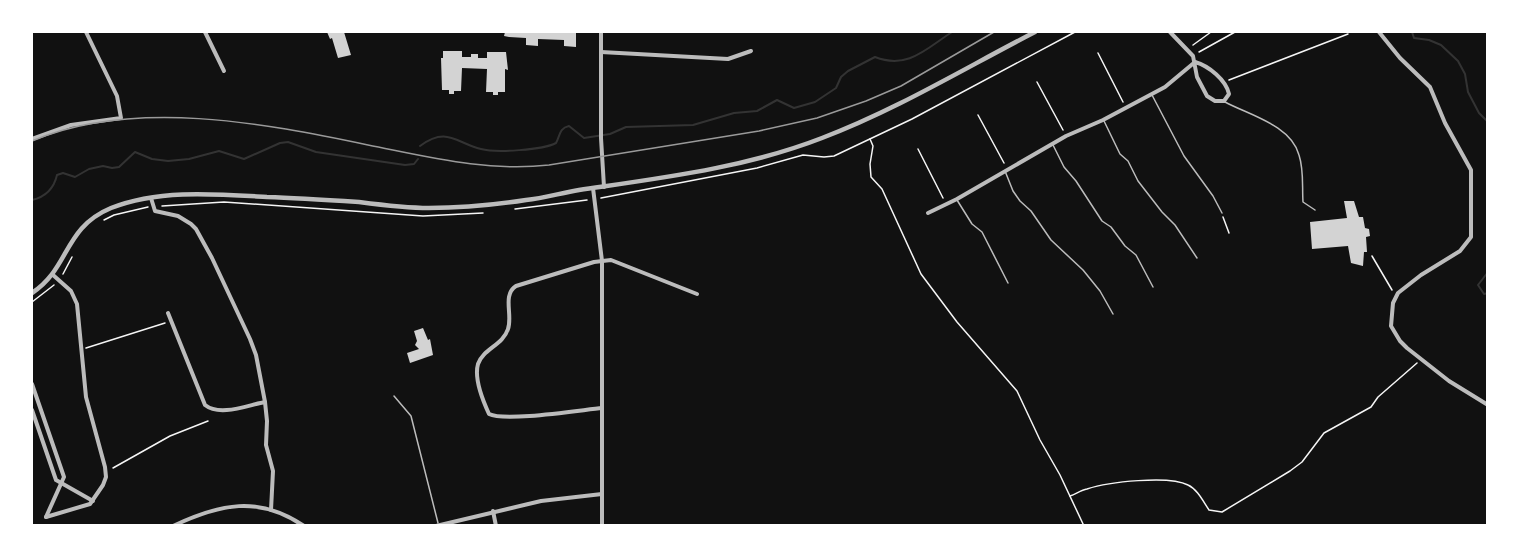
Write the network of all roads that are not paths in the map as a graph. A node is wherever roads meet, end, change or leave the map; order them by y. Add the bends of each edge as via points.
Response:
1 (86, 32) edge
2 (204, 32) edge
3 (601, 32) edge
4 (1035, 32) edge
5 (1170, 32) edge
6 (1379, 32) edge
7 (751, 51) dead end
8 (601, 52) junction
9 (1196, 62) junction
10 (224, 71) dead end
11 (1151, 94) junction
12 (1224, 101) junction
13 (1103, 120) junction
14 (32, 139) edge
15 (1053, 144) junction
16 (1006, 170) junction
17 (604, 187) junction
18 (593, 189) junction
19 (151, 198) junction
20 (957, 199) junction
21 (1315, 210) dead end
22 (928, 213) dead end
23 (1222, 213) road end
24 (1197, 258) dead end
25 (602, 261) junction
26 (53, 275) junction
27 (1008, 283) dead end
28 (1153, 287) dead end
29 (32, 293) edge
30 (697, 294) dead end
31 (168, 313) dead end
32 (1113, 314) dead end
33 (32, 384) edge
34 (394, 396) dead end
35 (265, 402) junction
36 (39, 405) junction
37 (1488, 405) edge
38 (602, 408) junction
39 (32, 409) edge
40 (61, 483) junction
41 (602, 495) junction
42 (93, 501) junction
43 (271, 510) junction
44 (493, 511) junction
45 (176, 525) edge
46 (304, 525) edge
47 (437, 525) edge
48 (496, 525) edge
49 (602, 525) edge

1 - 14 street via 117,96 121,118 71,125
2 - 10 street
3 - 8 street
4 - 17 street via 887,110 812,142 712,169
5 - 9 street
6 - 37 street via 1430,87 1471,170 1471,237 1460,251 1398,293 1391,326 1400,341 1449,381
7 - 8 street via 728,59
8 - 17 street
9 - 11 street via 1170,85
9 - 12 street via 1197,77 1207,96
9 - 12 street via 1223,82 1229,94
11 - 13 street
11 - 23 lane via 1184,156
12 - 21 lane via 1273,125 1293,142 1299,152 1303,202
13 - 15 street
13 - 24 lane via 1138,181
15 - 16 street
15 - 28 lane via 1064,167 1102,221 1136,255
16 - 20 street
16 - 32 lane via 1012,191 1051,240 1083,270
17 - 18 street
18 - 19 street via 518,202 430,208 226,195
18 - 25 street
19 - 26 street via 116,207 90,221 72,239
19 - 35 street via 155,211 186,219 198,233 250,339
20 - 22 street
20 - 27 lane via 972,224 982,232
25 - 30 street via 615,261
25 - 38 street
25 - 38 street via 509,291 506,335 478,365 489,414 545,415
26 - 29 street
26 - 42 street via 71,291 77,304 86,397 106,471
31 - 35 street via 205,405 219,410
33 - 36 street
34 - 47 lane via 411,416
35 - 43 street via 266,445 273,471
36 - 39 street
36 - 40 street via 64,477
38 - 41 street
39 - 40 street via 56,480
40 - 42 street
40 - 42 street via 46,517
41 - 44 street
41 - 49 street
43 - 45 street via 229,506
43 - 46 street
44 - 47 street
44 - 48 street

